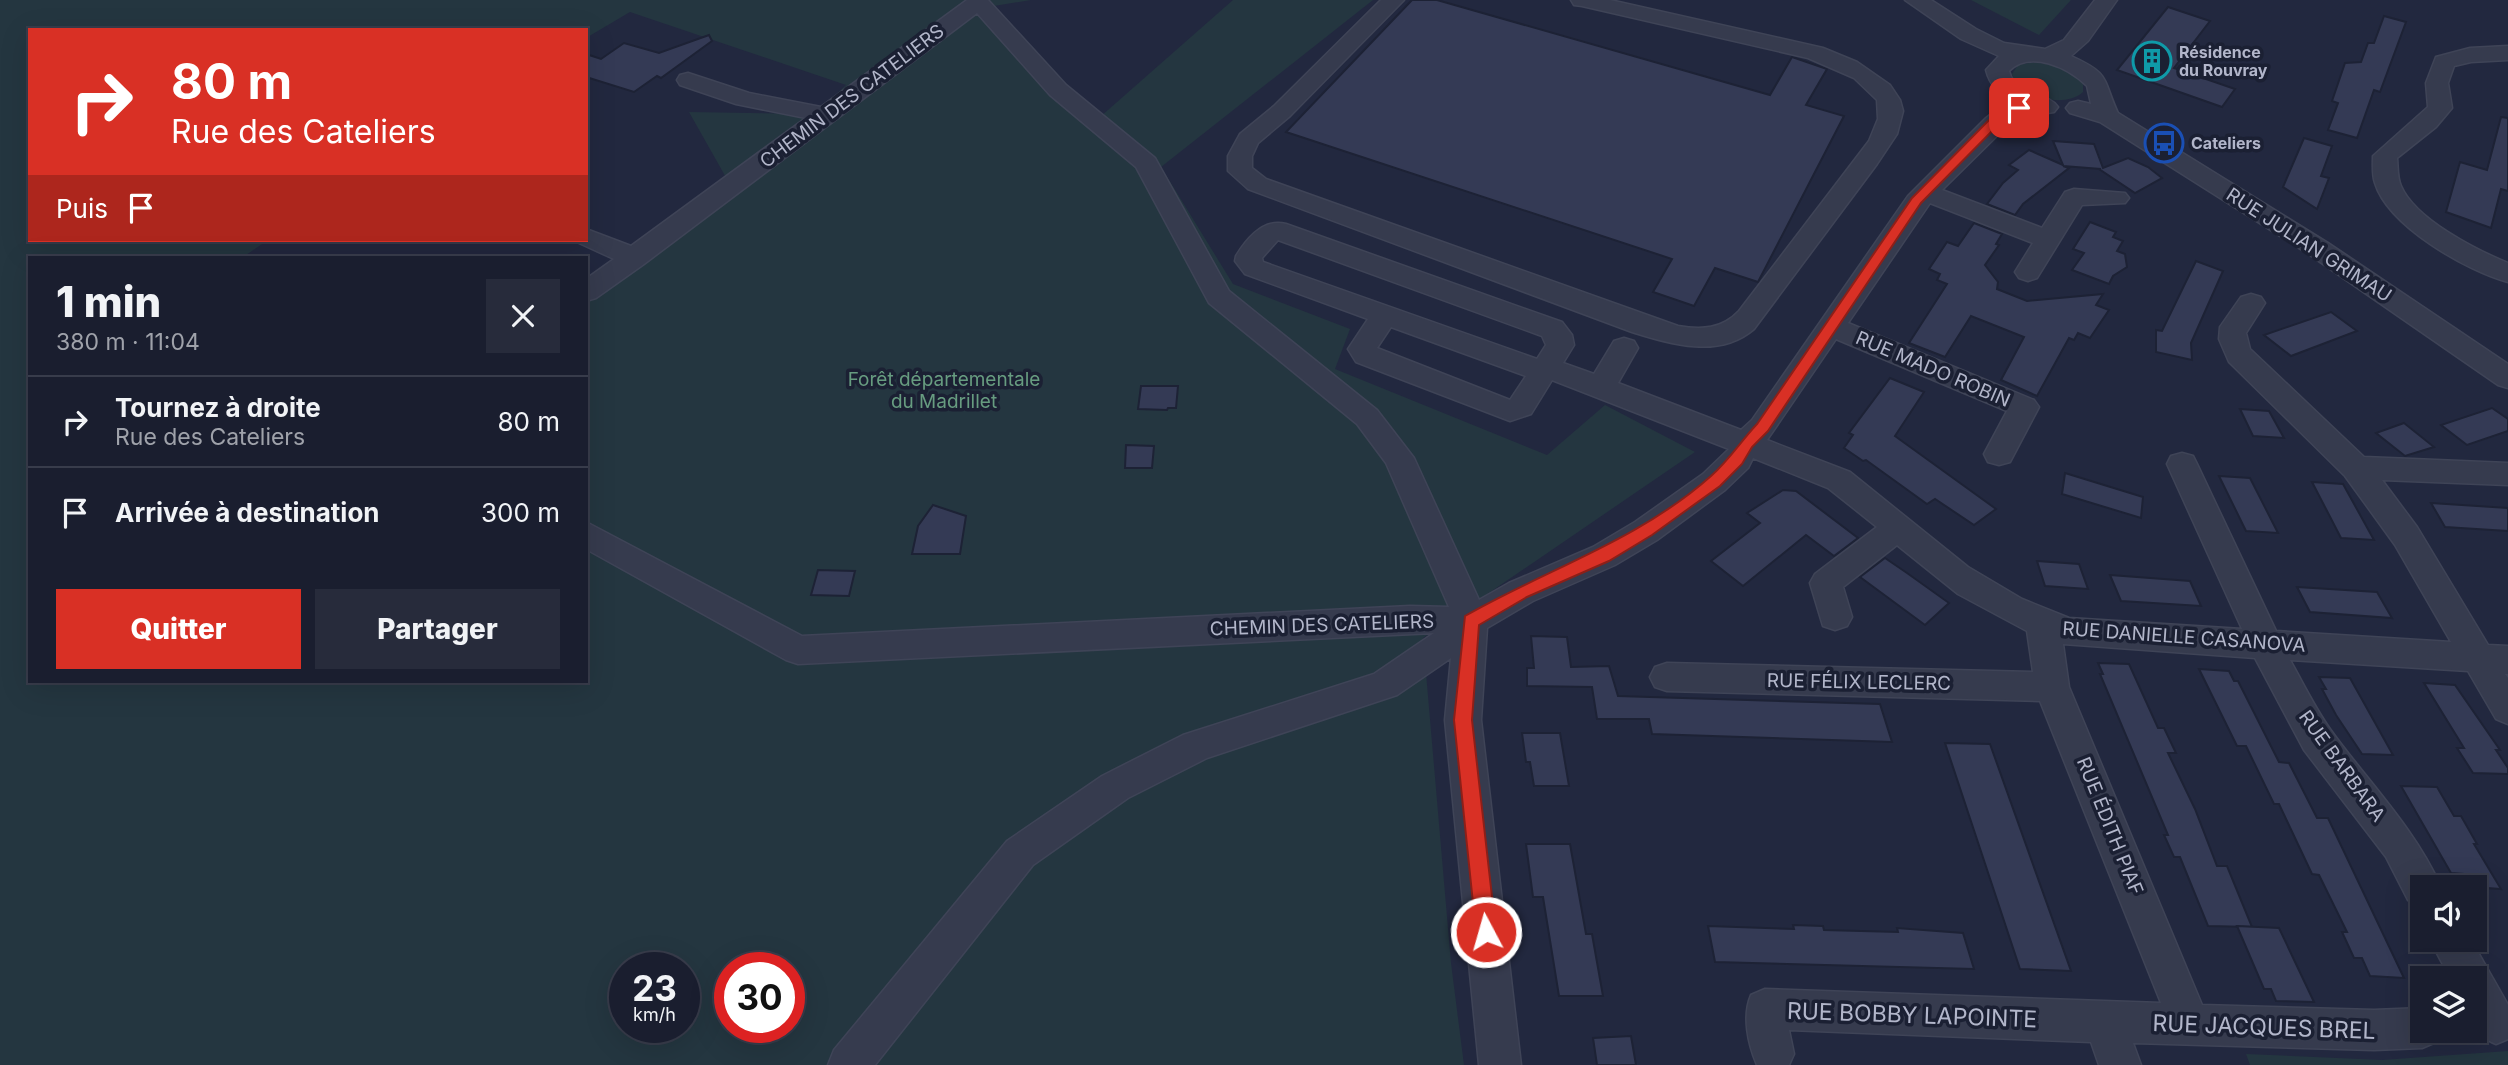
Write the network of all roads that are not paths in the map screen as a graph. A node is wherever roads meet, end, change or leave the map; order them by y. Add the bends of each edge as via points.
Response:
1 (1393, 0) edge
2 (1582, 0) edge
3 (1916, 0) edge
4 (2106, 0) edge
5 (1616, 4) edge
6 (1978, 38) junction
7 (2073, 46) junction
8 (2508, 53) edge
9 (2035, 56) junction
10 (2085, 71) junction
11 (688, 80) dead end
12 (2004, 87) junction
13 (2095, 107) junction
14 (827, 115) junction
15 (1925, 192) junction
16 (2116, 198) dead end
17 (588, 237) dead end
18 (2049, 240) junction
19 (630, 261) junction
20 (2028, 272) dead end
21 (2508, 273) edge
22 (588, 291) edge
23 (2251, 303) dead end
24 (1385, 315) junction
25 (1832, 327) junction
26 (1624, 348) dead end
27 (1544, 370) junction
28 (2508, 378) edge
29 (1601, 387) junction
30 (1747, 443) junction
31 (2000, 454) dead end
32 (2182, 464) dead end
33 (2356, 468) junction
34 (2508, 474) edge
35 (1899, 527) junction
36 (588, 535) edge
37 (1835, 617) dead end
38 (1471, 621) junction
39 (2043, 624) junction
40 (2263, 644) junction
41 (2492, 659) edge
42 (1667, 677) dead end
43 (2052, 687) junction
44 (2508, 709) edge
45 (2415, 875) edge
46 (2105, 1022) junction
47 (2190, 1024) junction
48 (2410, 1028) edge
49 (1773, 1054) dead end
50 (849, 1065) edge
51 (1500, 1065) edge
52 (2120, 1065) edge

1 - 5 street via 1248,139 1240,156 1240,172 1257,184 1642,325 1696,338 1721,335 1740,326 1818,226 1882,139 1891,109 1883,92 1841,61
2 - 5 street
3 - 6 street
4 - 7 street
6 - 9 street via 2013,54
6 - 12 street
7 - 9 street via 2053,56
7 - 10 street
8 - 21 street via 2444,62 2437,83 2440,108 2385,156 2387,185 2409,214 2445,240
9 - 10 street via 2066,61
9 - 12 street
10 - 13 street via 2098,84
11 - 14 street via 744,99
12 - 13 street via 2043,106
12 - 15 street via 1993,124
13 - 28 street, RUE JULIAN GRIMAU via 2319,249
14 - 19 street, CHEMIN DES CATELIERS
14 - 38 street, CHEMIN DES CATELIERS via 978,2 1058,90 1146,163 1219,298 1367,417 1399,458
15 - 18 street
15 - 25 street
16 - 18 street via 2074,197
17 - 19 street
18 - 20 street
19 - 22 street, CHEMIN DES CATELIERS
23 - 33 street via 2232,328 2231,342 2239,355
24 - 27 street, RUE DANIELLE CASANOVA
24 - 27 street via 1362,349 1366,355 1510,411 1521,407
24 - 27 street, RUE DANIELLE CASANOVA via 1254,268 1249,256 1277,230 1552,329 1560,345
25 - 30 street
25 - 31 street, RUE MADO ROBIN via 2024,407
26 - 29 street
27 - 29 street, RUE DANIELLE CASANOVA
29 - 30 street, RUE DANIELLE CASANOVA
30 - 35 street, RUE DANIELLE CASANOVA via 1839,480
30 - 38 street via 1714,482 1646,531
32 - 40 street, RUE BARBARA
33 - 34 street
33 - 41 street
35 - 37 street via 1826,583
35 - 39 street, RUE DANIELLE CASANOVA via 1956,575
36 - 38 street, CHEMIN DES CATELIERS via 798,650 1410,619
38 - 50 street via 1434,653 1385,685 1196,746 1115,787 1020,853
38 - 51 street via 1463,720
39 - 40 street, RUE DANIELLE CASANOVA via 2069,632
39 - 43 street, RUE ÉDITH PIAF
40 - 41 street, RUE DANIELLE CASANOVA
40 - 45 street, RUE BARBARA via 2317,739 2399,845
41 - 44 street
42 - 43 street, RUE FÉLIX LECLERC
43 - 47 street, RUE ÉDITH PIAF
46 - 47 street, RUE JACQUES BREL
46 - 49 street, RUE BOBBY LAPOINTE via 1765,1009
46 - 52 street
47 - 48 street, RUE JACQUES BREL

